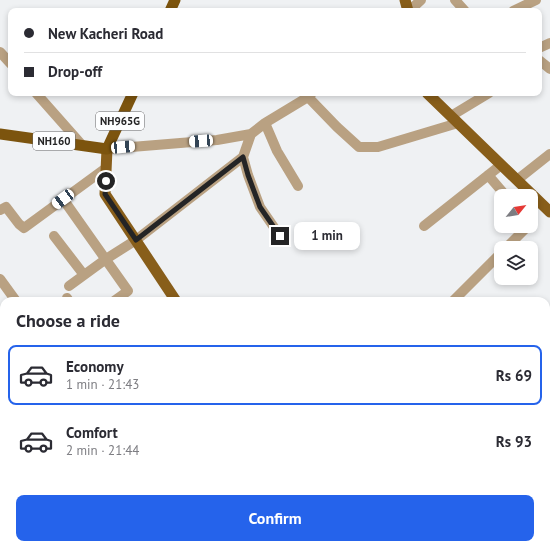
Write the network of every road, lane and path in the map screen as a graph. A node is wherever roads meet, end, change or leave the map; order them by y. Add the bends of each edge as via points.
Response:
1 (421, 0) edge
2 (455, 0) edge
3 (536, 0) edge
4 (412, 8) edge
5 (462, 8) edge
6 (519, 8) edge
7 (0, 52) edge
8 (8, 61) edge
9 (542, 62) edge
10 (550, 69) edge
11 (39, 96) edge
12 (132, 96) edge
13 (308, 96) edge
14 (311, 96) edge
15 (430, 96) edge
16 (485, 96) edge
17 (454, 120) junction
18 (265, 123) junction
19 (0, 134) edge
20 (251, 134) junction
21 (82, 145) junction
22 (107, 148) junction
23 (550, 154) edge
24 (243, 157) junction
25 (501, 165) junction
26 (106, 168) junction
27 (488, 175) junction
28 (517, 180) junction
29 (298, 186) dead end
30 (500, 189) edge
31 (63, 199) junction
32 (0, 210) edge
33 (548, 210) edge
34 (424, 226) dead end
35 (521, 233) edge
36 (54, 236) dead end
37 (280, 236) dead end
38 (136, 240) junction
39 (513, 241) edge
40 (106, 259) junction
41 (494, 260) edge
42 (84, 275) junction
43 (0, 279) edge
44 (69, 286) dead end
45 (13, 297) edge
46 (120, 297) edge
47 (173, 297) edge
48 (457, 297) edge

1 - 4 street
2 - 5 street
3 - 6 street
7 - 8 street
9 - 10 street
11 - 21 street
12 - 22 highway, NH965G
13 - 18 street
14 - 17 street via 337,128 359,147 378,147
15 - 17 main road
16 - 17 street
17 - 25 main road
18 - 20 street
18 - 29 street via 277,151
19 - 21 highway, NH160
20 - 22 street via 217,140
20 - 24 street
21 - 22 highway, NH160
22 - 26 main road, NH965G
23 - 28 street
24 - 37 street via 260,207
24 - 38 street
25 - 27 street
25 - 28 main road
26 - 31 street
26 - 38 main road, NH965G via 105,194
27 - 30 street
27 - 34 street
28 - 33 main road
31 - 32 street via 24,228 6,207
31 - 40 street
35 - 39 street
36 - 42 street
38 - 40 street
38 - 47 main road, NH965G
40 - 42 street
40 - 46 street via 128,291
41 - 48 street
42 - 44 street
43 - 45 street

